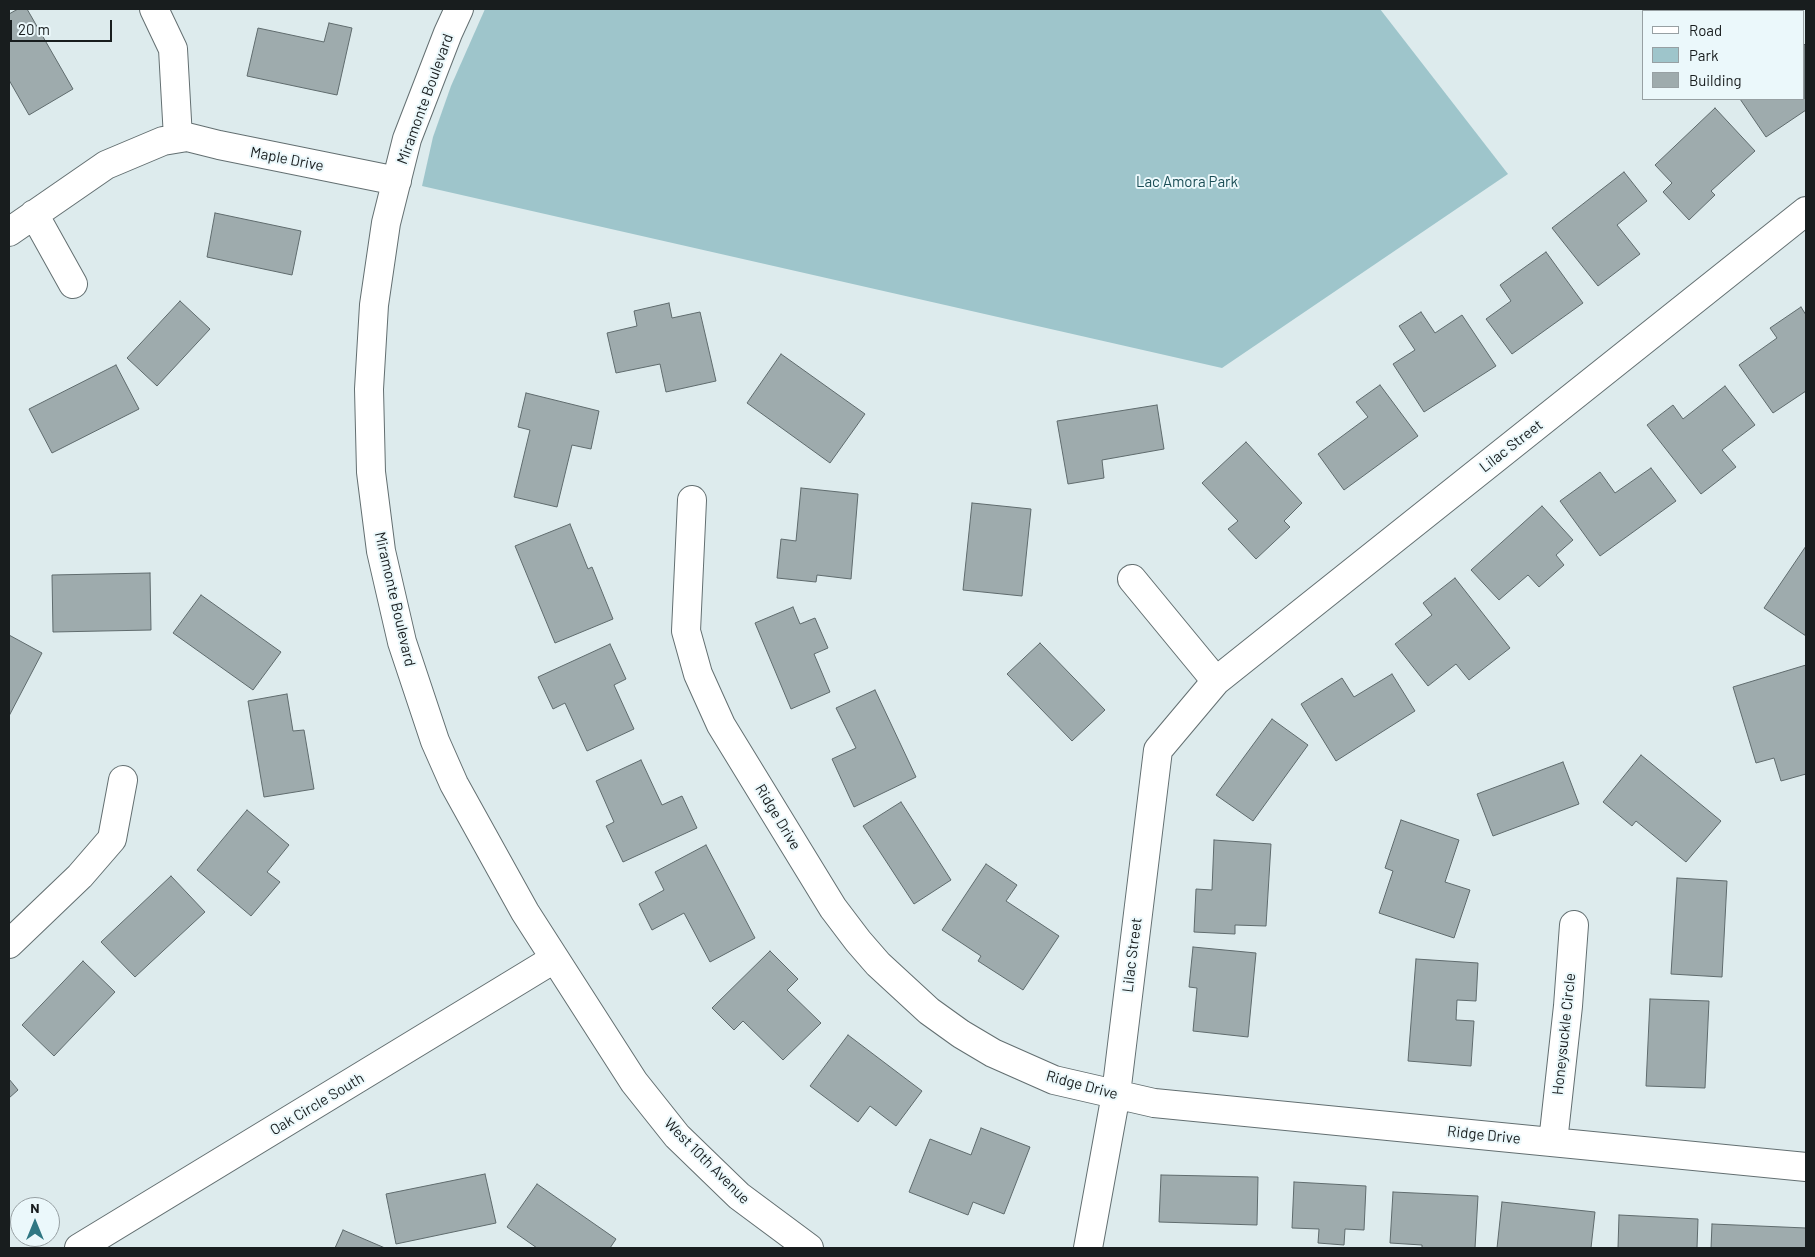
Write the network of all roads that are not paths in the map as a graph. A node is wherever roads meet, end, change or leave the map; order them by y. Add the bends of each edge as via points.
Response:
1 (154, 9) edge
2 (459, 9) edge
3 (178, 138) junction
4 (397, 180) junction
5 (1806, 211) edge
6 (34, 214) junction
7 (9, 232) edge
8 (73, 284) dead end
9 (692, 500) dead end
10 (1132, 579) dead end
11 (1216, 680) junction
12 (124, 780) dead end
13 (1574, 925) dead end
14 (9, 944) edge
15 (554, 958) junction
16 (1116, 1094) junction
17 (1553, 1142) junction
18 (1806, 1167) edge
19 (79, 1248) edge
20 (809, 1248) edge
21 (1088, 1248) edge

1 - 3 street via 173,49
2 - 4 street, Miramonte Boulevard via 408,139
3 - 4 street, Maple Drive via 187,136
3 - 6 street, Maple Drive via 163,140 106,165
4 - 15 street, Miramonte Boulevard via 386,224 374,305 369,389 371,472 381,551 402,642 439,750 463,801
5 - 11 street, Lilac Street
6 - 7 street, Maple Drive
6 - 8 street
9 - 16 street, Ridge Drive via 686,631 698,674 722,725 833,908 878,964 929,1011 961,1034 993,1054 1054,1080
10 - 11 street
11 - 16 street, Lilac Street via 1158,750
12 - 14 street via 112,839 80,876
13 - 17 street, Honeysuckle Circle
15 - 19 street, Oak Circle South
15 - 20 street, West 10th Avenue via 634,1082 677,1136 739,1196
16 - 17 street, Ridge Drive via 1154,1103
16 - 21 street, Lilac Street
17 - 18 street, Ridge Drive

